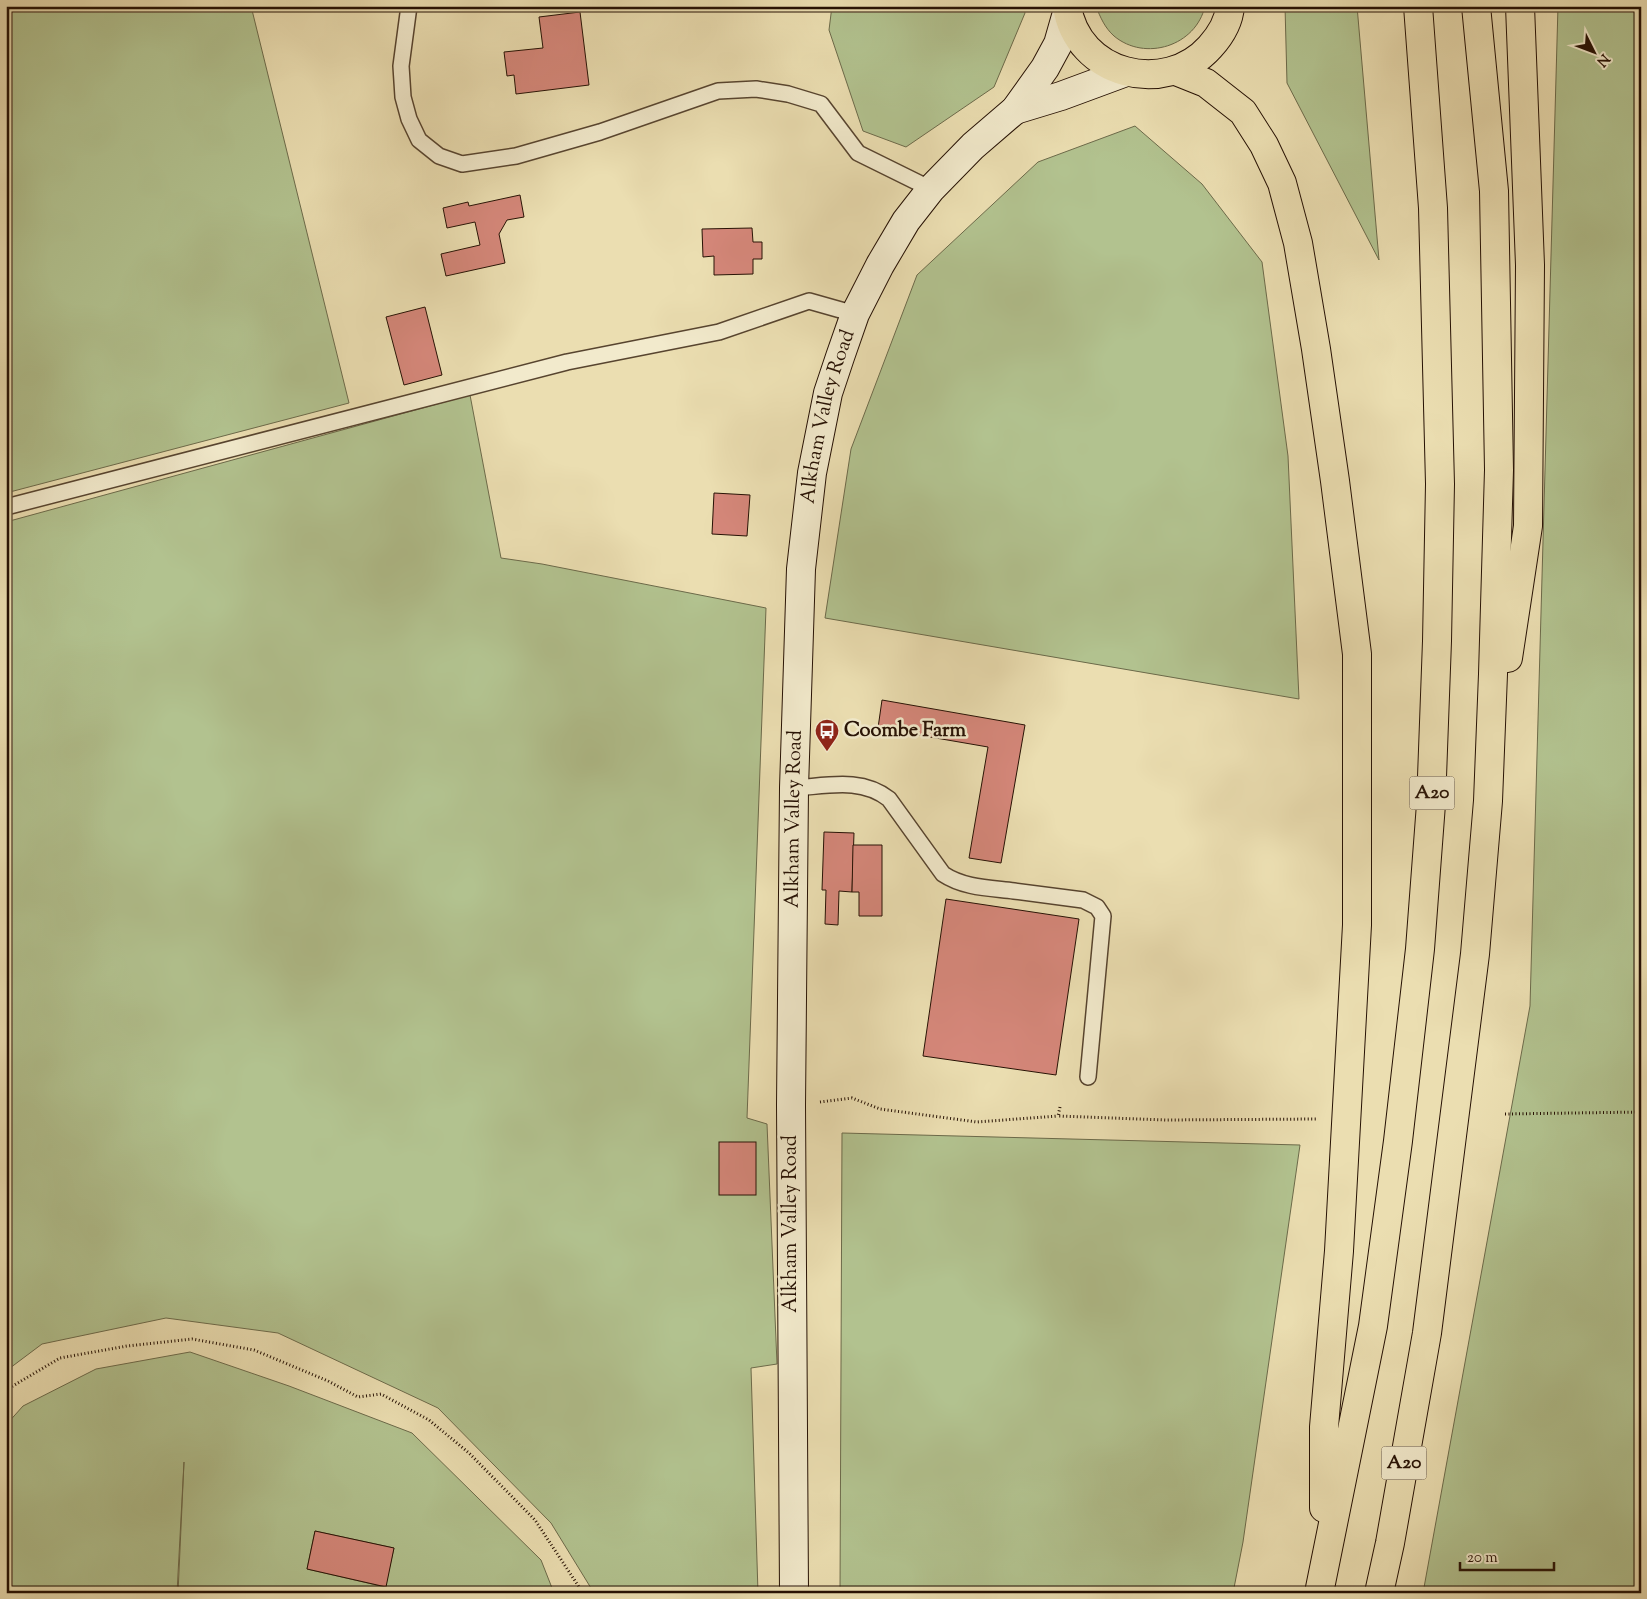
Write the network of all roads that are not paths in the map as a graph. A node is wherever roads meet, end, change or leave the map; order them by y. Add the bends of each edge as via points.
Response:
1 (409, 6) edge
2 (1230, 6) edge
3 (1418, 6) edge
4 (1476, 6) edge
5 (1520, 6) edge
6 (1068, 8) edge
7 (1176, 71) junction
8 (1126, 72) junction
9 (1016, 110) junction
10 (932, 189) junction
11 (855, 314) junction
12 (6, 507) edge
13 (794, 788) junction
14 (1488, 801) junction
15 (1088, 1077) dead end
16 (1321, 1582) edge
17 (794, 1593) edge
18 (1379, 1593) edge

1 - 10 lane via 401,66 408,119 419,140 447,159 462,164 516,156 600,132 718,91 756,89 821,104 858,153
2 - 7 main road via 1218,37 1200,58
3 - 16 main road, A20 via 1433,208 1440,484 1431,804 1420,949 1373,1326
4 - 14 main road, A20 via 1494,191 1498,450
5 - 14 main road via 1530,265 1528,526
6 - 8 main road via 1075,30 1088,49 1106,63
6 - 9 street, Alkham Valley Road via 1058,44
7 - 8 main road via 1160,75
7 - 16 main road via 1206,83 1243,112 1264,145 1282,183 1298,243 1316,349 1357,654 1357,925 1339,1251 1324,1428
8 - 9 street, Alkham Valley Road
9 - 10 street, Alkham Valley Road via 973,146
10 - 11 street, Alkham Valley Road via 895,239
11 - 12 lane via 809,301 719,332 567,362
11 - 13 street, Alkham Valley Road via 828,394 806,513 801,569
13 - 15 lane via 855,784 869,787 889,799 938,867 951,879 959,883 1083,900 1097,907 1103,916
13 - 17 street, Alkham Valley Road via 790,1105
14 - 18 main road, A20 via 1475,954 1427,1333

